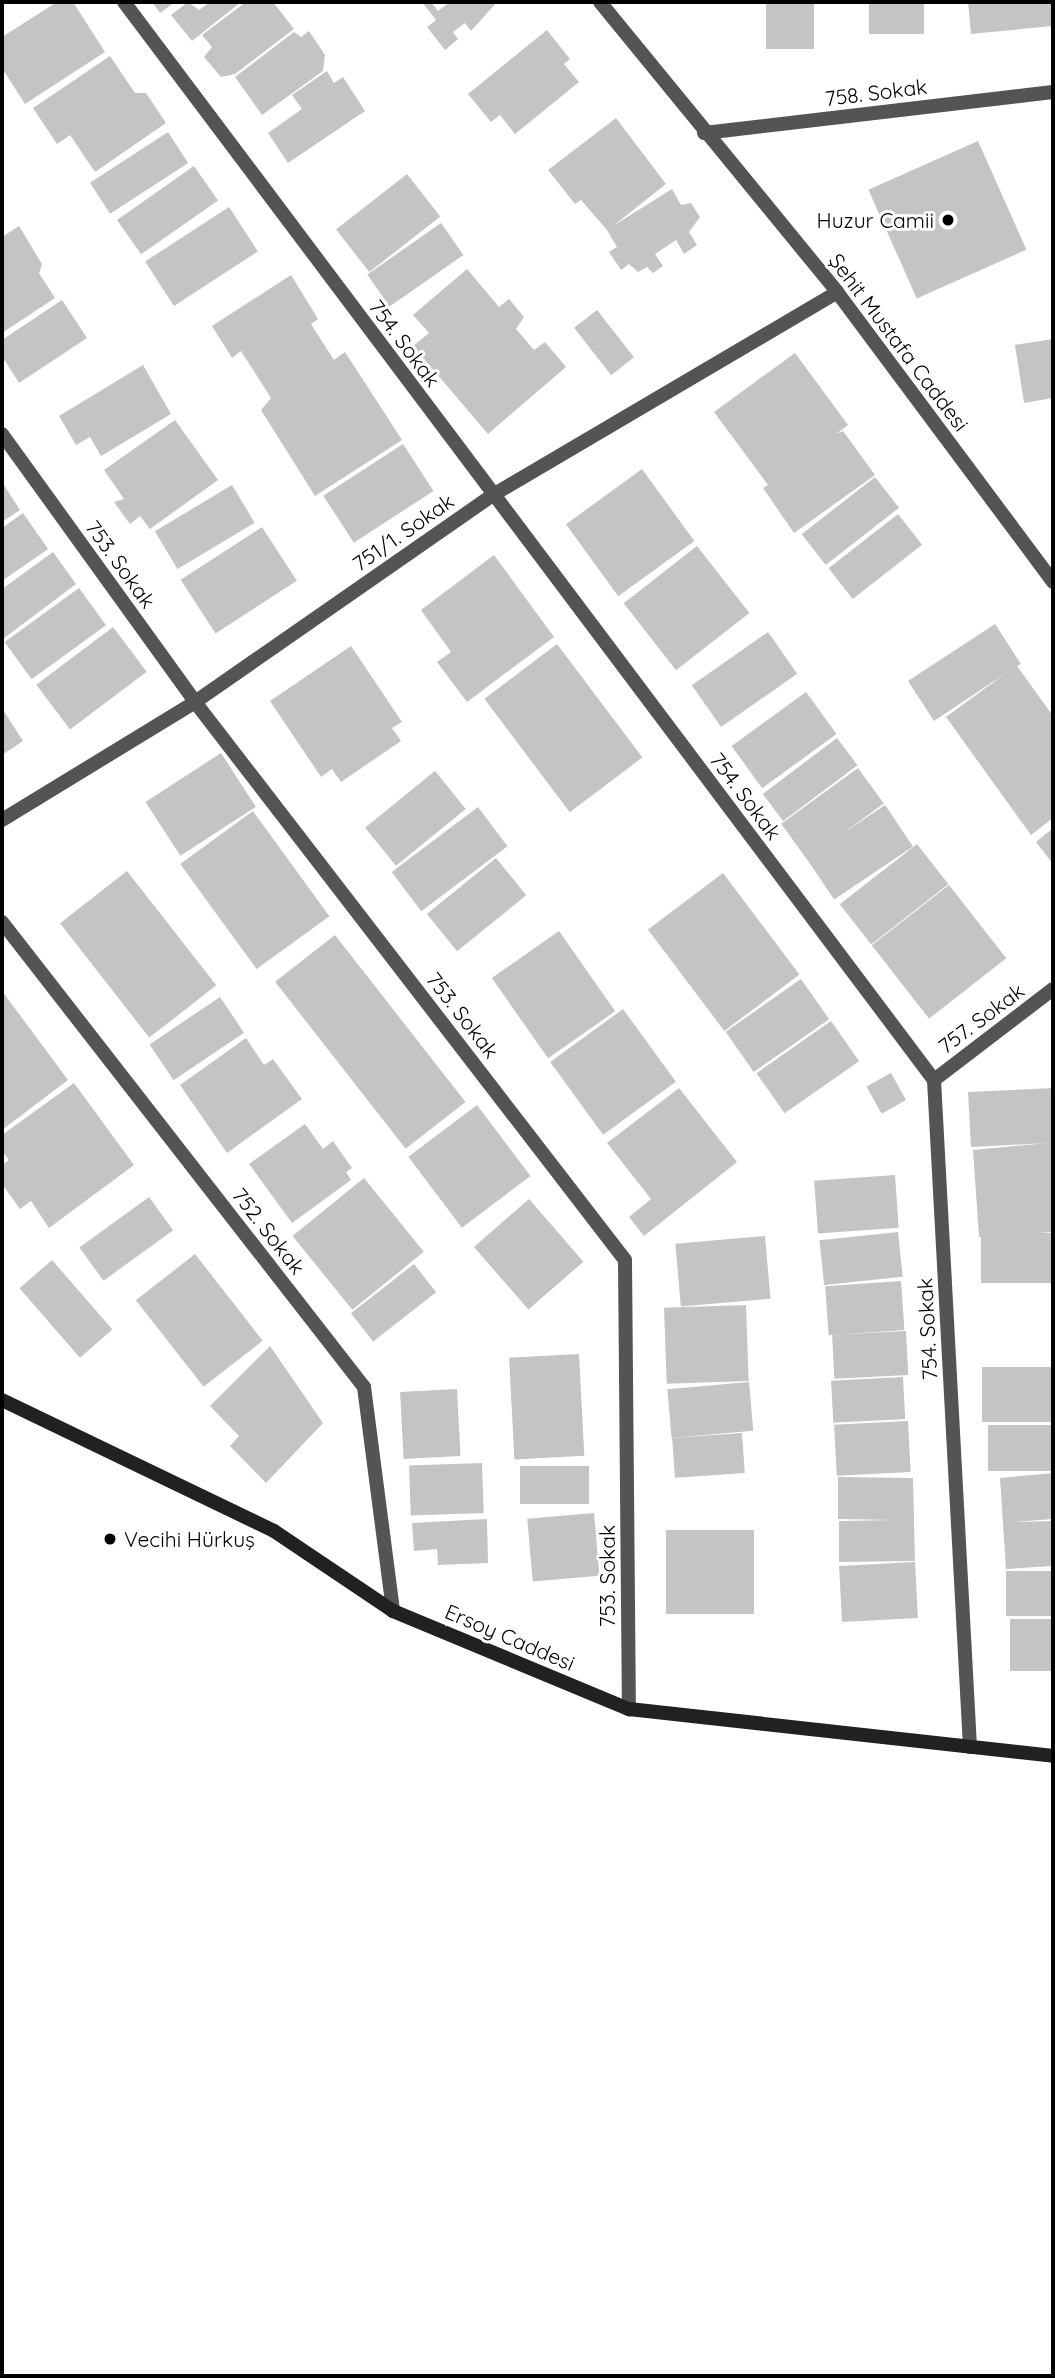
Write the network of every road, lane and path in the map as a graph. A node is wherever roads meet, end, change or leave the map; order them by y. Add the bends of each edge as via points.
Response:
1 (124, 2) edge
2 (600, 2) edge
3 (1053, 92) edge
4 (704, 133) junction
5 (836, 292) junction
6 (2, 434) edge
7 (493, 495) junction
8 (1053, 582) edge
9 (195, 702) junction
10 (2, 820) edge
11 (2, 922) edge
12 (1053, 989) edge
13 (934, 1080) junction
14 (2, 1400) edge
15 (393, 1611) junction
16 (629, 1709) junction
17 (970, 1747) junction
18 (1053, 1756) edge

1 - 7 street, 754. Sokak
2 - 4 street, Şehit Mustafa Caddesi
3 - 4 street, 758. Sokak
4 - 5 street, Şehit Mustafa Caddesi
5 - 7 street, 751/1. Sokak
5 - 8 street, Şehit Mustafa Caddesi
6 - 9 street, 753. Sokak
7 - 9 street, 751/1. Sokak
7 - 13 street, 754. Sokak
9 - 10 street, 751/1. Sokak
9 - 16 street, 753. Sokak via 625,1259
11 - 15 street, 752. Sokak via 364,1387
12 - 13 street, 757. Sokak
13 - 17 street, 754. Sokak
14 - 15 main road, Ersoy Caddesi via 274,1531
15 - 16 main road, Ersoy Caddesi
16 - 17 main road, Ersoy Caddesi
17 - 18 main road, Ersoy Caddesi

